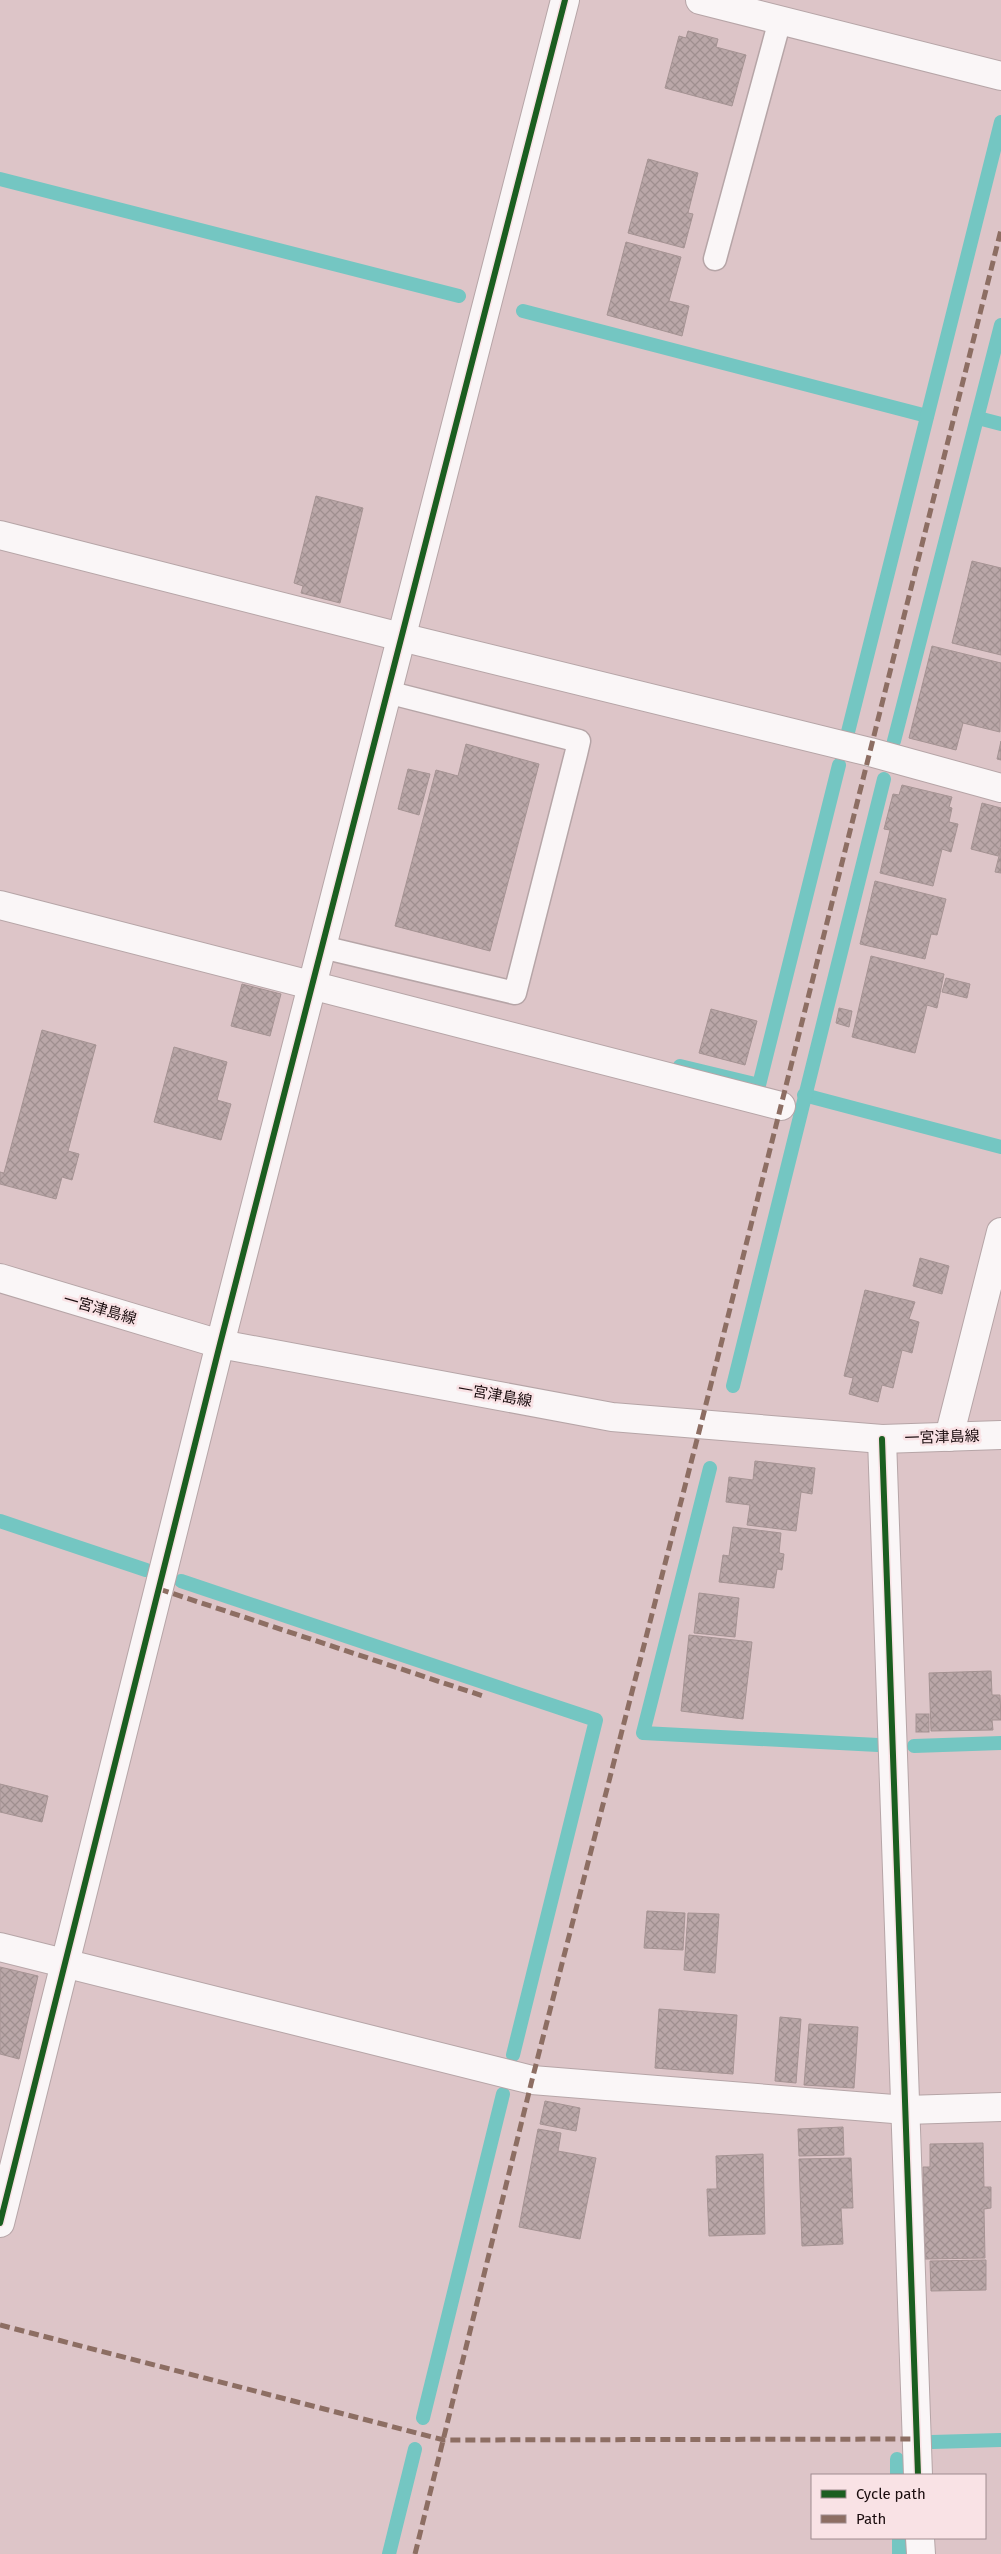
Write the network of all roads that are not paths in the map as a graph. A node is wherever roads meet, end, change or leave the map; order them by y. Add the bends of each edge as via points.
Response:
1 (565, 0) edge
2 (700, 0) edge
3 (780, 20) junction
4 (1001, 76) edge
5 (715, 259) dead end
6 (0, 535) edge
7 (401, 637) junction
8 (387, 692) junction
9 (1001, 788) edge
10 (0, 906) edge
11 (322, 947) junction
12 (312, 985) junction
13 (781, 1106) dead end
14 (1001, 1232) edge
15 (0, 1278) edge
16 (220, 1344) junction
17 (1001, 1435) edge
18 (949, 1437) junction
19 (882, 1439) junction
20 (0, 1947) edge
21 (66, 1963) junction
22 (1001, 2107) edge
23 (906, 2110) junction
24 (0, 2223) edge
25 (918, 2474) edge
26 (920, 2539) edge
27 (920, 2554) edge

1 - 7 street
2 - 3 street
3 - 4 street
3 - 5 lane
6 - 7 street
7 - 8 street
7 - 9 street via 870,752
8 - 11 street
8 - 11 lane via 579,742 576,754 515,993
10 - 12 street
11 - 12 street
12 - 13 street
12 - 16 street
14 - 18 street
15 - 16 street, 一宮津島線
16 - 19 street, 一宮津島線 via 612,1417
16 - 21 street
17 - 18 street, 一宮津島線
18 - 19 street, 一宮津島線
19 - 23 street
20 - 21 street
21 - 23 street via 532,2080
21 - 24 street
22 - 23 street
23 - 25 street
26 - 27 street

